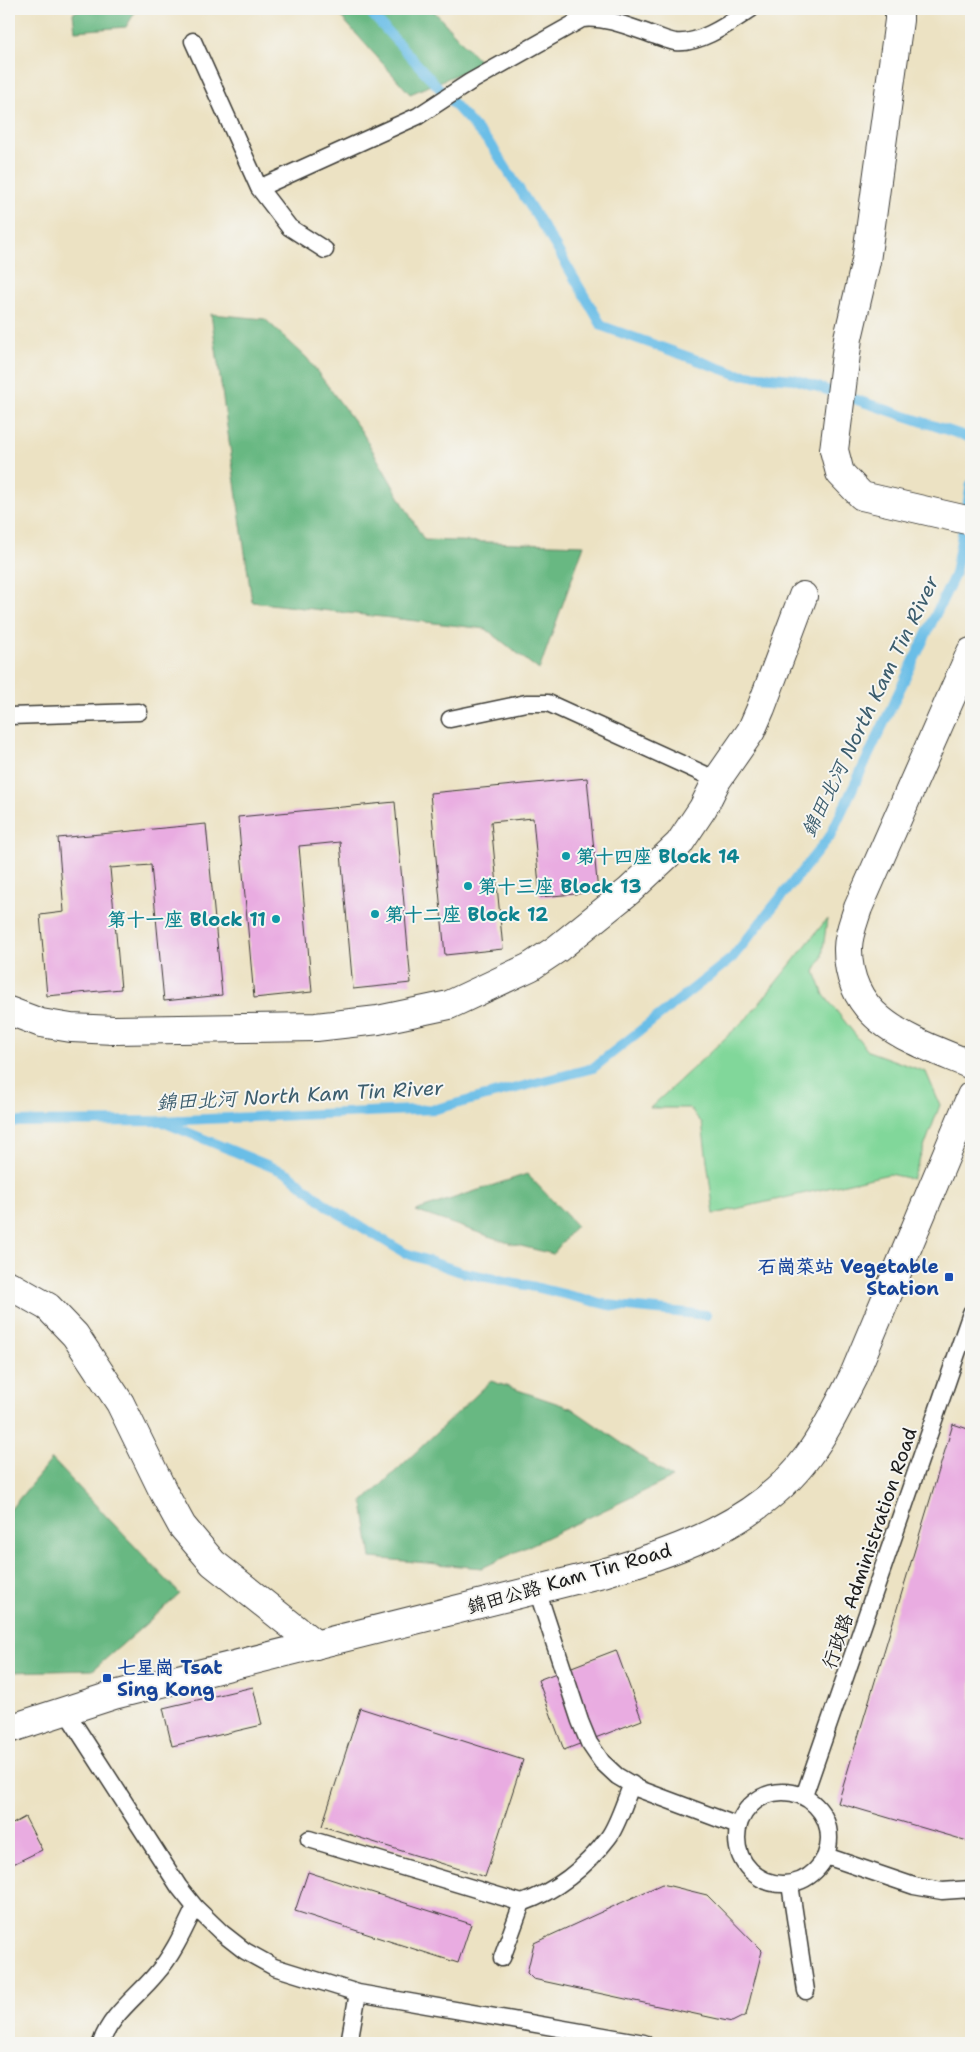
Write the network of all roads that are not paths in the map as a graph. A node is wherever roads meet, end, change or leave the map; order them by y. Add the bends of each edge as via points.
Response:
1 (751, 9) edge
2 (898, 9) edge
3 (193, 41) dead end
4 (259, 188) junction
5 (325, 250) dead end
6 (971, 521) edge
7 (804, 596) dead end
8 (971, 652) edge
9 (139, 712) dead end
10 (9, 716) edge
11 (450, 719) dead end
12 (717, 780) junction
13 (9, 1012) edge
14 (971, 1065) edge
15 (971, 1096) edge
16 (9, 1284) edge
17 (971, 1313) edge
18 (537, 1590) junction
19 (316, 1645) junction
20 (65, 1710) junction
21 (9, 1729) edge
22 (632, 1784) junction
23 (804, 1796) junction
24 (738, 1826) junction
25 (309, 1839) dead end
26 (826, 1856) junction
27 (790, 1884) junction
28 (971, 1888) edge
29 (522, 1903) junction
30 (195, 1907) junction
31 (502, 1958) dead end
32 (806, 1991) dead end
33 (358, 1993) junction
34 (101, 2043) edge
35 (349, 2043) edge
36 (644, 2043) edge

1 - 4 lane via 705,36 675,42 608,20 582,19 470,82 418,116
2 - 6 street via 866,261 848,338 834,450 840,473 862,496
3 - 4 lane
4 - 5 lane via 289,228
7 - 12 street via 754,723
8 - 14 street via 858,908 848,947 853,982 860,997 882,1023 912,1040
9 - 10 lane
11 - 12 lane via 526,703 548,703
12 - 13 street via 704,808 679,844 630,890 530,967 449,1005 378,1020 316,1027 71,1028 41,1023
15 - 18 street, 錦田公路 Kam Tin Road via 853,1377 806,1458 763,1502 707,1536 641,1562
16 - 19 street via 48,1307 75,1335 120,1403 182,1526 213,1564
17 - 23 lane, 行政路 Administration Road
18 - 19 street, 錦田公路 Kam Tin Road
18 - 22 lane via 589,1743 602,1762
19 - 20 street, 錦田公路 Kam Tin Road
20 - 21 street, 錦田公路 Kam Tin Road
20 - 30 lane
22 - 24 lane
22 - 29 lane via 609,1837 572,1876 537,1898
23 - 24 lane via 781,1791 770,1793 749,1805
23 - 26 lane via 826,1822 829,1833
24 - 27 lane via 737,1849 748,1869 767,1882
25 - 29 lane
26 - 27 lane via 811,1875
26 - 28 lane via 914,1886 942,1891
27 - 32 lane
29 - 31 lane
30 - 33 lane via 245,1952 267,1963
30 - 34 lane via 158,1973 115,2016
33 - 35 lane
33 - 36 lane

